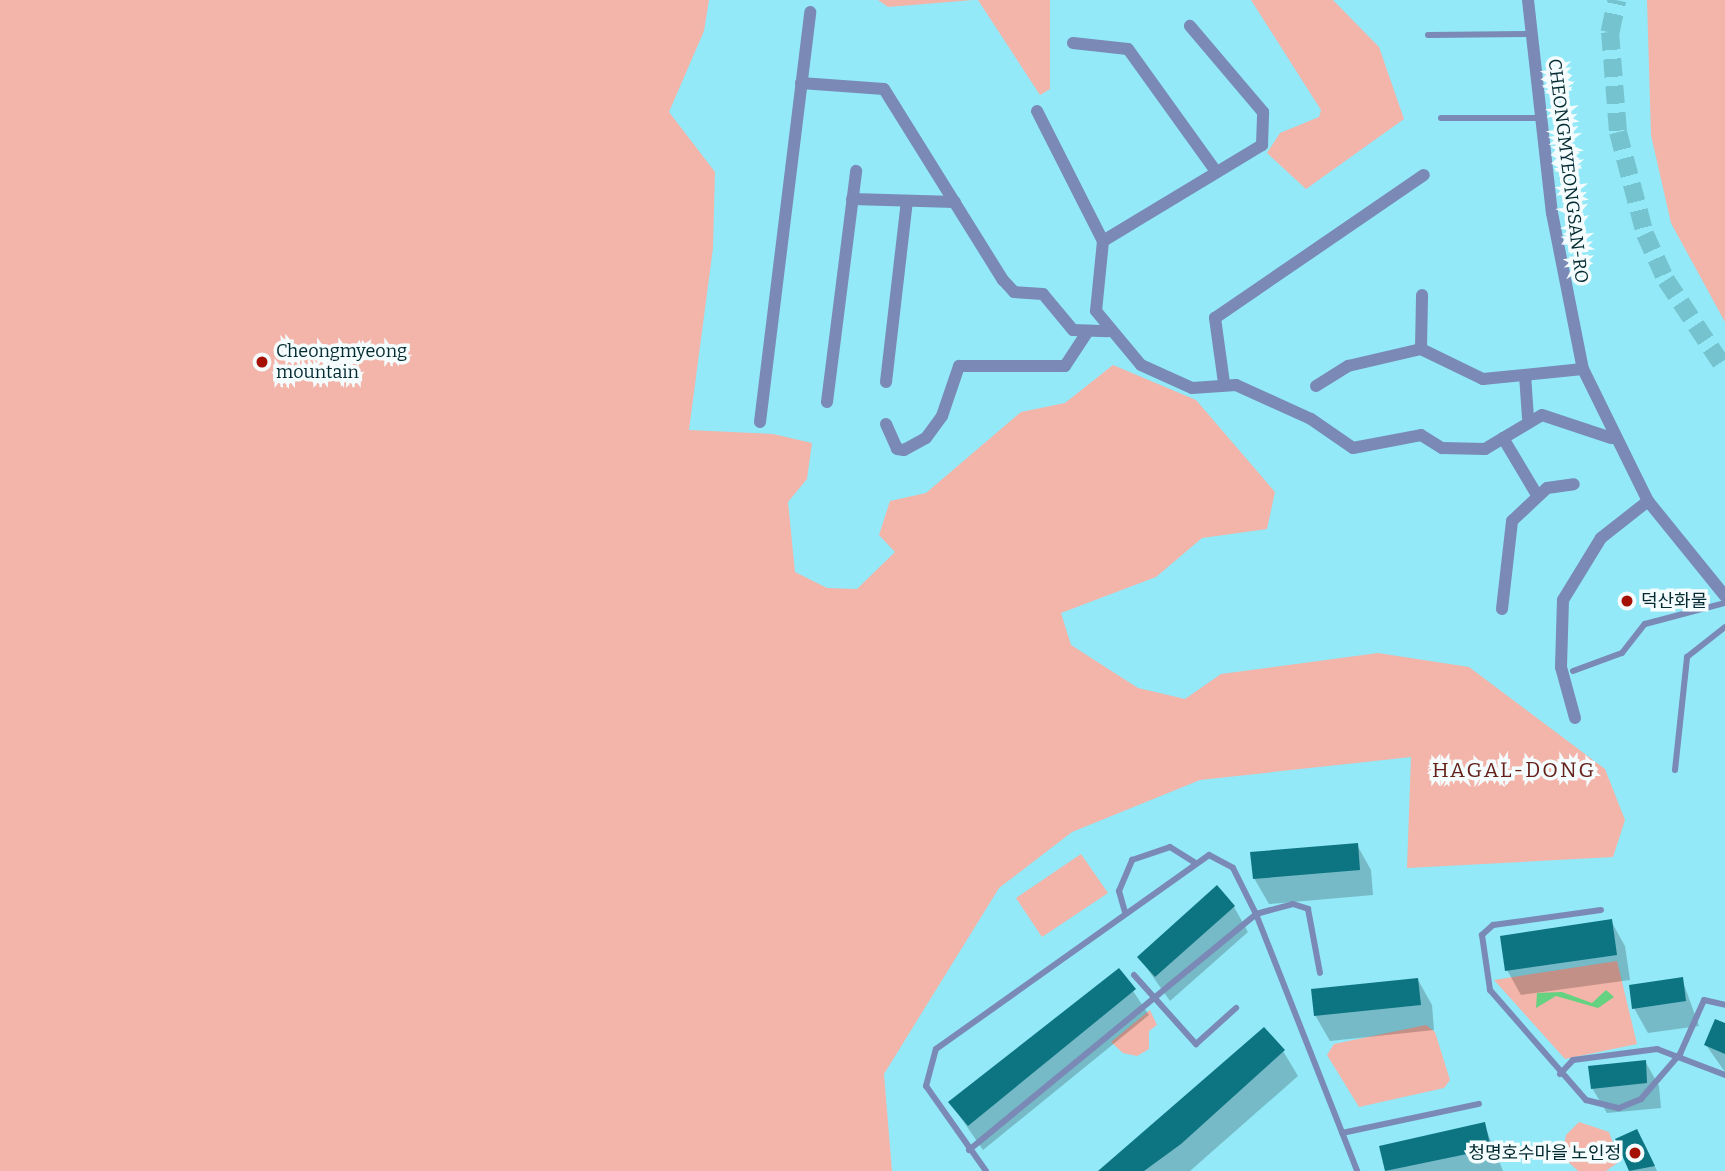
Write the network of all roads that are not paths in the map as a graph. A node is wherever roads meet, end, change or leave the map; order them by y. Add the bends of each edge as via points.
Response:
1 (1528, 0) edge
2 (810, 12) dead end
3 (1191, 26) dead end
4 (1533, 34) junction
5 (1428, 35) dead end
6 (1073, 43) dead end
7 (802, 83) junction
8 (1037, 111) dead end
9 (1441, 118) dead end
10 (1542, 118) junction
11 (1215, 170) junction
12 (856, 171) dead end
13 (1424, 175) dead end
14 (852, 199) junction
15 (907, 201) junction
16 (955, 202) junction
17 (1103, 241) junction
18 (1422, 295) dead end
19 (1088, 331) junction
20 (1108, 331) junction
21 (1421, 349) junction
22 (1583, 369) junction
23 (1525, 375) junction
24 (886, 382) dead end
25 (1224, 383) junction
26 (1316, 386) dead end
27 (827, 402) dead end
28 (1528, 418) junction
29 (760, 422) dead end
30 (886, 424) dead end
31 (1503, 438) junction
32 (1611, 438) junction
33 (1574, 484) dead end
34 (1537, 495) junction
35 (1648, 501) junction
36 (1725, 596) edge
37 (1725, 603) edge
38 (1502, 609) dead end
39 (1725, 628) edge
40 (1573, 671) dead end
41 (1575, 718) dead end
42 (1675, 770) dead end
43 (1194, 862) junction
44 (1601, 910) dead end
45 (1125, 912) junction
46 (1256, 914) junction
47 (1320, 973) dead end
48 (1134, 975) dead end
49 (1154, 998) junction
50 (1725, 1005) edge
51 (1236, 1008) dead end
52 (1680, 1054) junction
53 (1560, 1074) junction
54 (1725, 1075) edge
55 (1479, 1104) dead end
56 (1342, 1133) junction
57 (969, 1150) junction
58 (986, 1171) edge
59 (1357, 1171) edge

1 - 4 street, CHEONGMYEONGSAN-RO
2 - 7 street
3 - 11 street via 1266,117 1260,148
4 - 5 lane
4 - 10 street, CHEONGMYEONGSAN-RO
6 - 11 street via 1128,49
7 - 16 street via 884,89
7 - 29 street
8 - 17 street
9 - 10 lane
10 - 22 street, CHEONGMYEONGSAN-RO via 1552,214
11 - 17 street
12 - 14 street
13 - 25 street via 1215,318
14 - 15 street
14 - 27 street
15 - 16 street
15 - 24 street
16 - 19 street via 1014,292 1043,294 1073,330
17 - 20 street via 1094,306
18 - 21 street
19 - 20 street
19 - 30 street via 1065,366 959,366 942,416 926,438 904,450 897,449
20 - 25 street via 1134,360 1192,388
21 - 23 street via 1483,379
21 - 26 street via 1348,366
22 - 23 street
22 - 32 street, CHEONGMYEONGSAN-RO
23 - 28 street
25 - 31 street via 1311,419 1353,448 1421,435 1442,448 1485,449
28 - 31 street
28 - 32 street via 1560,417
31 - 34 street
32 - 35 street, CHEONGMYEONGSAN-RO
33 - 34 street
34 - 38 street via 1510,528
35 - 36 street, CHEONGMYEONGSAN-RO
35 - 41 street via 1601,538 1563,600 1561,667
37 - 40 lane via 1645,624 1622,653
39 - 42 lane via 1687,657
43 - 45 lane
43 - 45 lane via 1170,847 1132,860 1119,891
43 - 46 lane via 1209,855 1223,859
44 - 53 lane via 1493,925 1482,935 1490,990
45 - 57 lane via 936,1049 926,1086
46 - 47 lane via 1293,904 1308,909
46 - 49 lane
46 - 56 lane
48 - 49 lane
49 - 51 lane via 1196,1044
49 - 57 lane
50 - 52 lane via 1704,1000
52 - 53 lane via 1657,1049 1573,1060
52 - 53 lane via 1641,1099 1619,1108 1586,1100
52 - 54 lane
55 - 56 lane
56 - 59 lane
57 - 58 lane

